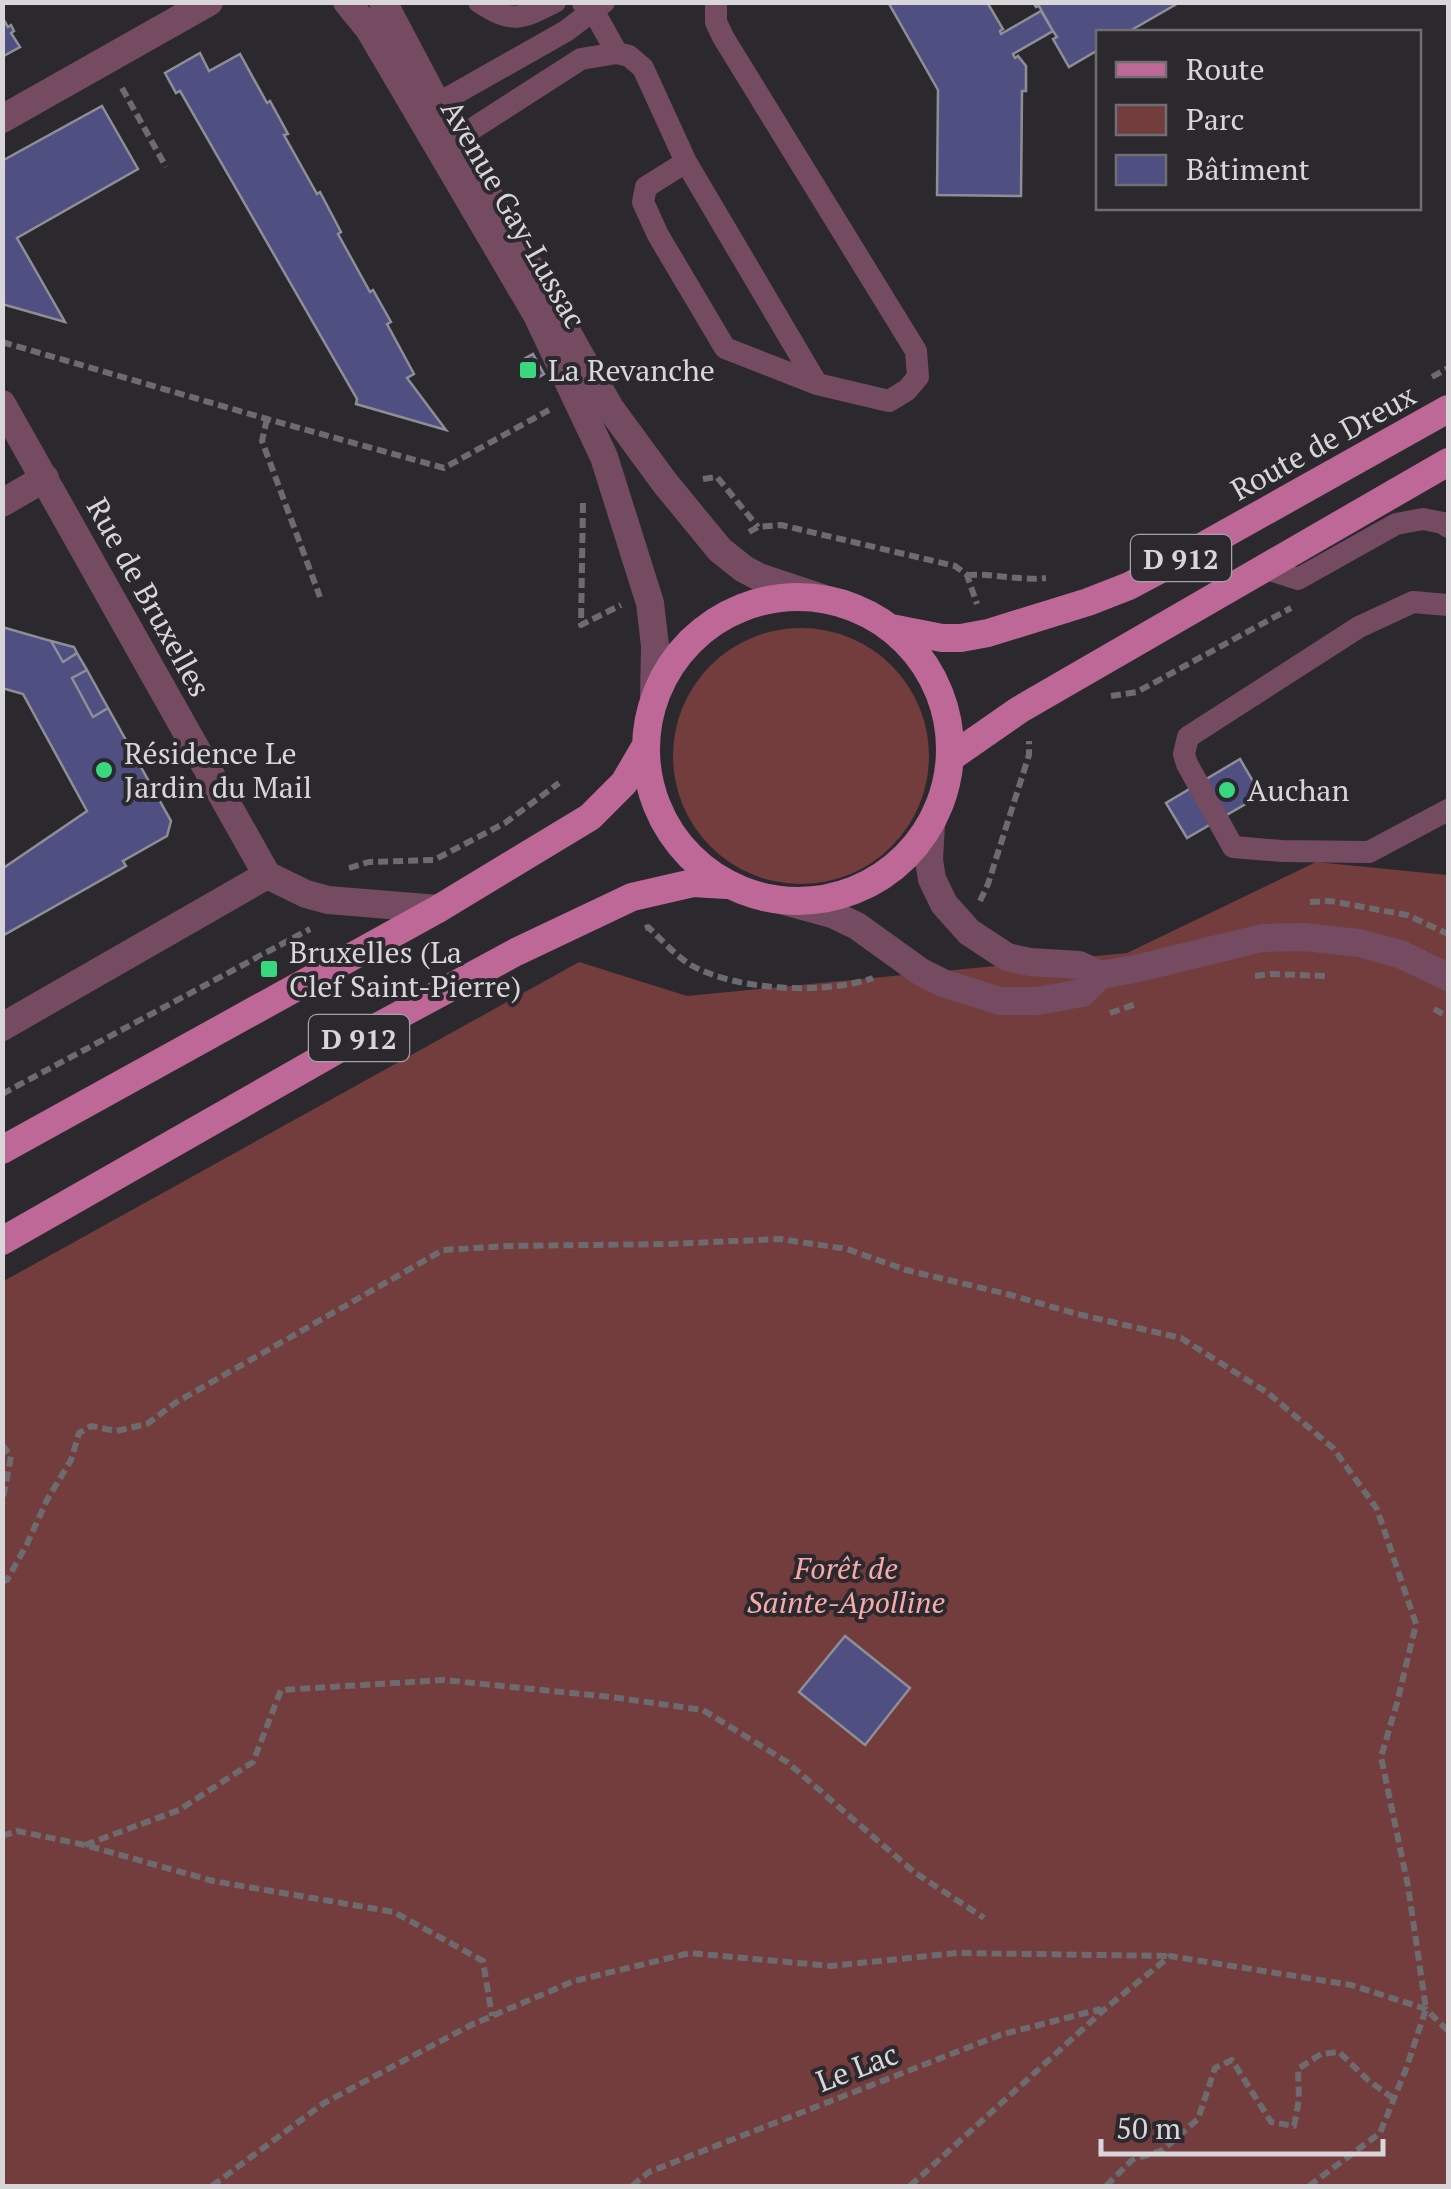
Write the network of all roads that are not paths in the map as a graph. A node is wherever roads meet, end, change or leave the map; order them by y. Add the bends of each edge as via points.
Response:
1 (209, 2) edge
2 (347, 2) edge
3 (383, 2) edge
4 (480, 2) edge
5 (556, 2) edge
6 (716, 2) edge
7 (593, 5) edge
8 (617, 53) junction
9 (437, 104) junction
10 (2, 119) edge
11 (458, 138) junction
12 (686, 162) junction
13 (817, 384) junction
14 (2, 404) edge
15 (1448, 410) edge
16 (1448, 462) edge
17 (44, 478) junction
18 (2, 502) edge
19 (1448, 527) edge
20 (1267, 569) junction
21 (822, 598) junction
22 (1448, 606) edge
23 (891, 628) junction
24 (654, 700) junction
25 (646, 745) junction
26 (950, 758) junction
27 (1448, 810) edge
28 (931, 824) junction
29 (267, 875) junction
30 (734, 886) junction
31 (784, 901) junction
32 (438, 909) junction
33 (1100, 974) junction
34 (1448, 977) edge
35 (2, 1028) edge
36 (2, 1150) edge
37 (2, 1240) edge

1 - 10 street
2 - 24 street, Avenue Gay-Lussac via 370,29 537,315 604,457 646,591
3 - 9 street, Avenue Gay-Lussac
4 - 5 lane via 500,16 524,18
6 - 13 lane via 723,37 916,352 918,377 889,401
7 - 8 lane
7 - 9 lane via 566,31
8 - 11 lane via 581,58
8 - 12 lane via 642,68
9 - 11 street, Avenue Gay-Lussac
11 - 21 street, Avenue Gay-Lussac via 610,408 665,483 744,569
12 - 13 lane
12 - 13 lane via 646,187 644,202 667,251 725,348
14 - 17 street, Rue de Bruxelles
15 - 23 main road, Route de Dreux / D 912 via 1129,586 961,638
16 - 20 main road, D 912
17 - 18 street
17 - 29 street, Rue de Bruxelles
19 - 20 lane via 1423,519 1396,524 1298,580
20 - 26 main road, D 912 via 1019,710
21 - 23 main road
21 - 24 main road via 769,599 720,618 679,654
22 - 27 lane via 1413,602 1358,627 1188,738 1184,754 1233,847 1369,852
23 - 26 main road via 937,686
24 - 25 main road
25 - 30 main road via 648,775 669,830 698,864
25 - 32 main road, D 912 via 624,782 590,817
26 - 28 main road
28 - 31 main road via 901,861 862,888
28 - 33 street via 932,879 968,932 1007,957 1079,965
29 - 32 street via 328,900
29 - 35 street
30 - 31 main road
30 - 37 main road, D 912 via 693,883 632,897 516,952
31 - 33 street via 832,914 943,983 1000,1001 1082,993
32 - 36 main road, D 912
33 - 34 street via 1262,938 1304,937 1400,954

